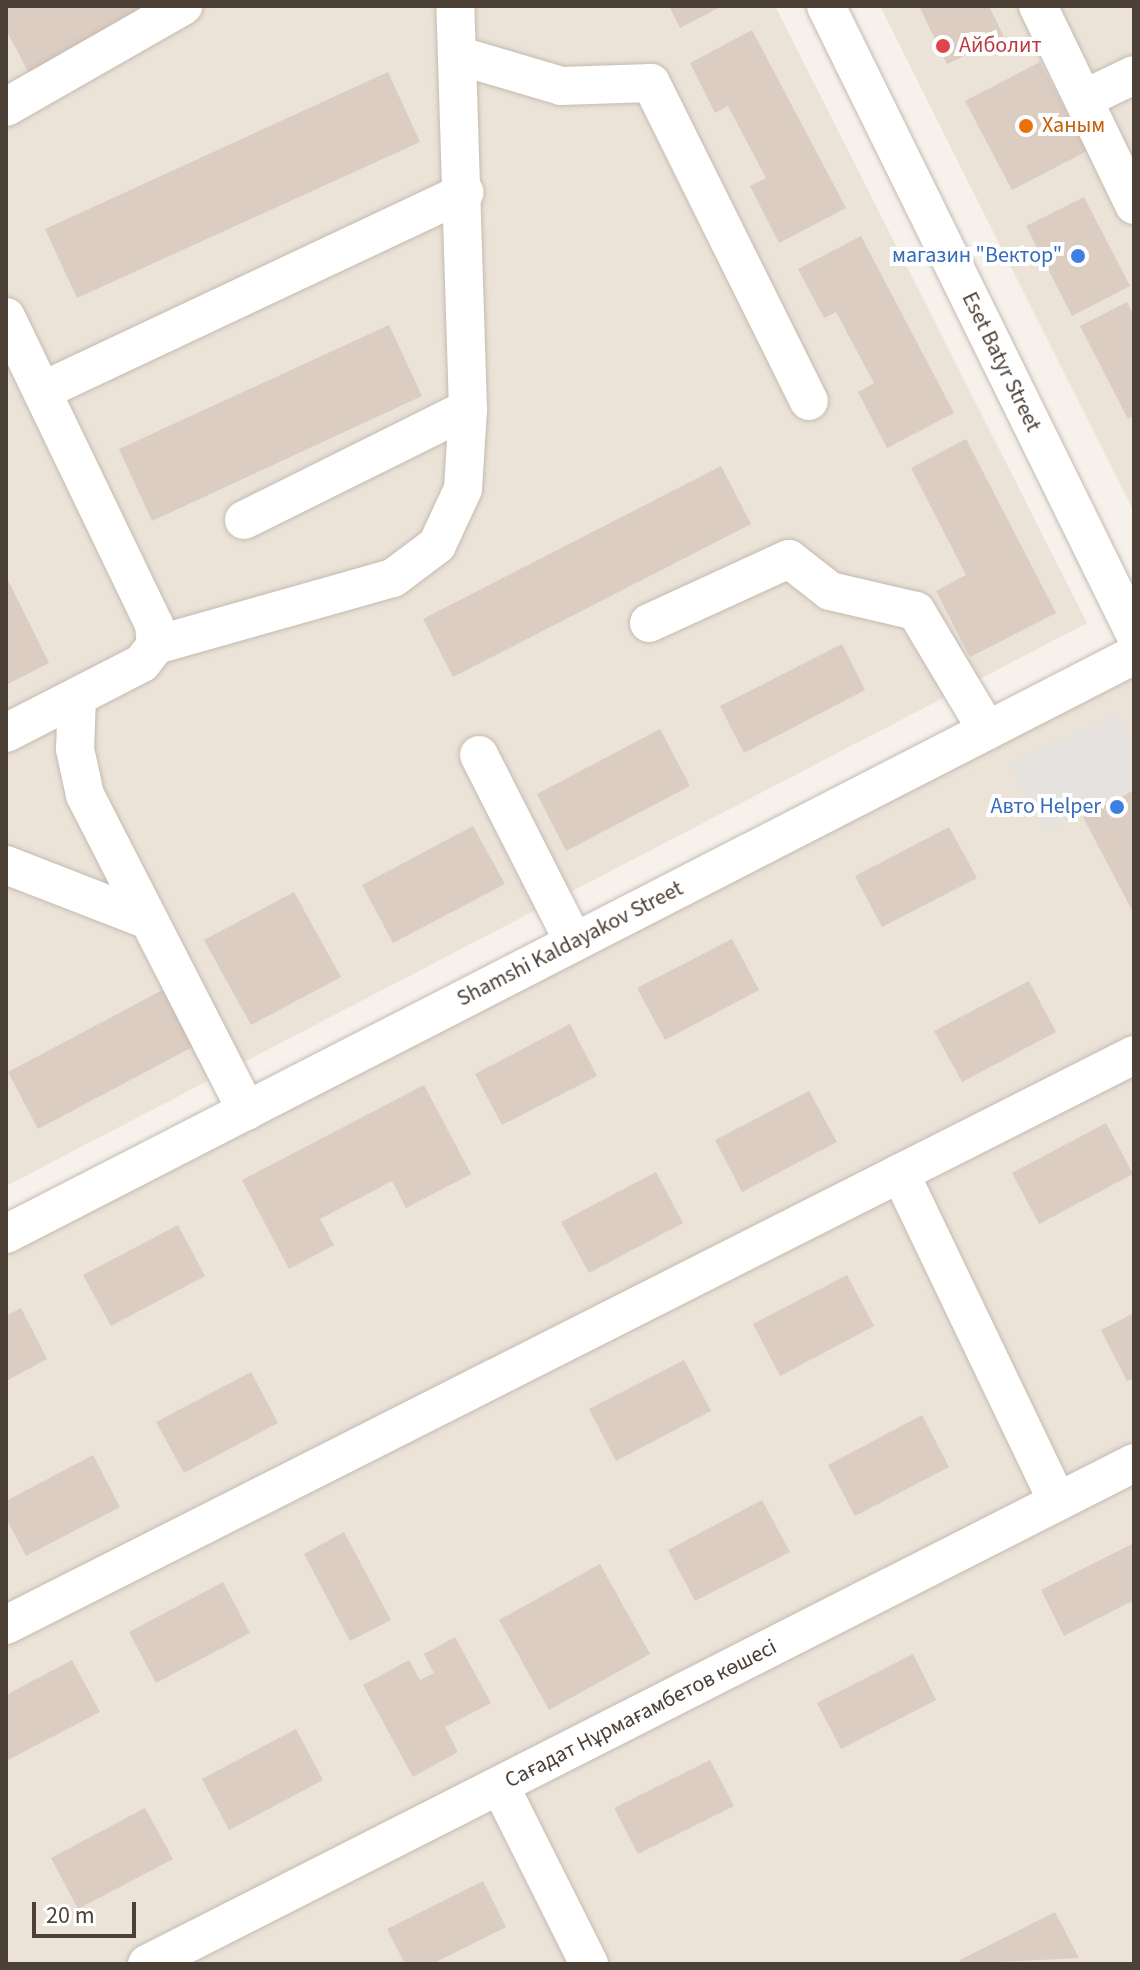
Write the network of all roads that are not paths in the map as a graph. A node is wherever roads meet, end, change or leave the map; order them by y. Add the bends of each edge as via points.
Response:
1 (183, 6) edge
2 (455, 6) edge
3 (826, 6) edge
4 (1038, 6) edge
5 (460, 56) junction
6 (1134, 75) edge
7 (1084, 99) junction
8 (6, 107) edge
9 (465, 192) junction
10 (1134, 205) edge
11 (6, 317) edge
12 (42, 391) junction
13 (809, 401) dead end
14 (468, 409) junction
15 (244, 520) dead end
16 (649, 623) dead end
17 (1134, 632) edge
18 (156, 645) junction
19 (1134, 655) edge
20 (77, 698) junction
21 (987, 730) junction
22 (6, 733) edge
23 (479, 755) dead end
24 (6, 865) edge
25 (145, 919) junction
26 (574, 942) junction
27 (1134, 1055) edge
28 (247, 1111) junction
29 (900, 1173) junction
30 (6, 1234) edge
31 (1134, 1463) edge
32 (1057, 1501) junction
33 (6, 1625) edge
34 (500, 1786) junction
35 (147, 1964) edge
36 (589, 1964) edge

1 - 8 street
2 - 5 street
3 - 17 street, Eset Batyr Street
4 - 7 street
5 - 9 street
5 - 13 street via 561,86 651,83
6 - 7 street
7 - 10 street
9 - 12 street
9 - 14 street
11 - 12 street
12 - 18 street via 154,624
14 - 15 street
14 - 18 street via 463,489 426,553 393,578
16 - 21 street via 789,559 830,591 916,611
18 - 20 street via 142,663
19 - 21 street, Shamshi Kaldayakov Street
20 - 22 street
20 - 25 street via 75,749 85,795
21 - 26 street, Shamshi Kaldayakov Street
23 - 26 street
24 - 25 street
25 - 28 street
26 - 28 street, Shamshi Kaldayakov Street
27 - 29 street
28 - 30 street, Shamshi Kaldayakov Street
29 - 32 street
29 - 33 street
31 - 32 street, Сағадат Нұрмағамбетов көшесі
32 - 34 street, Сағадат Нұрмағамбетов көшесі
34 - 35 street, Сағадат Нұрмағамбетов көшесі
34 - 36 street

